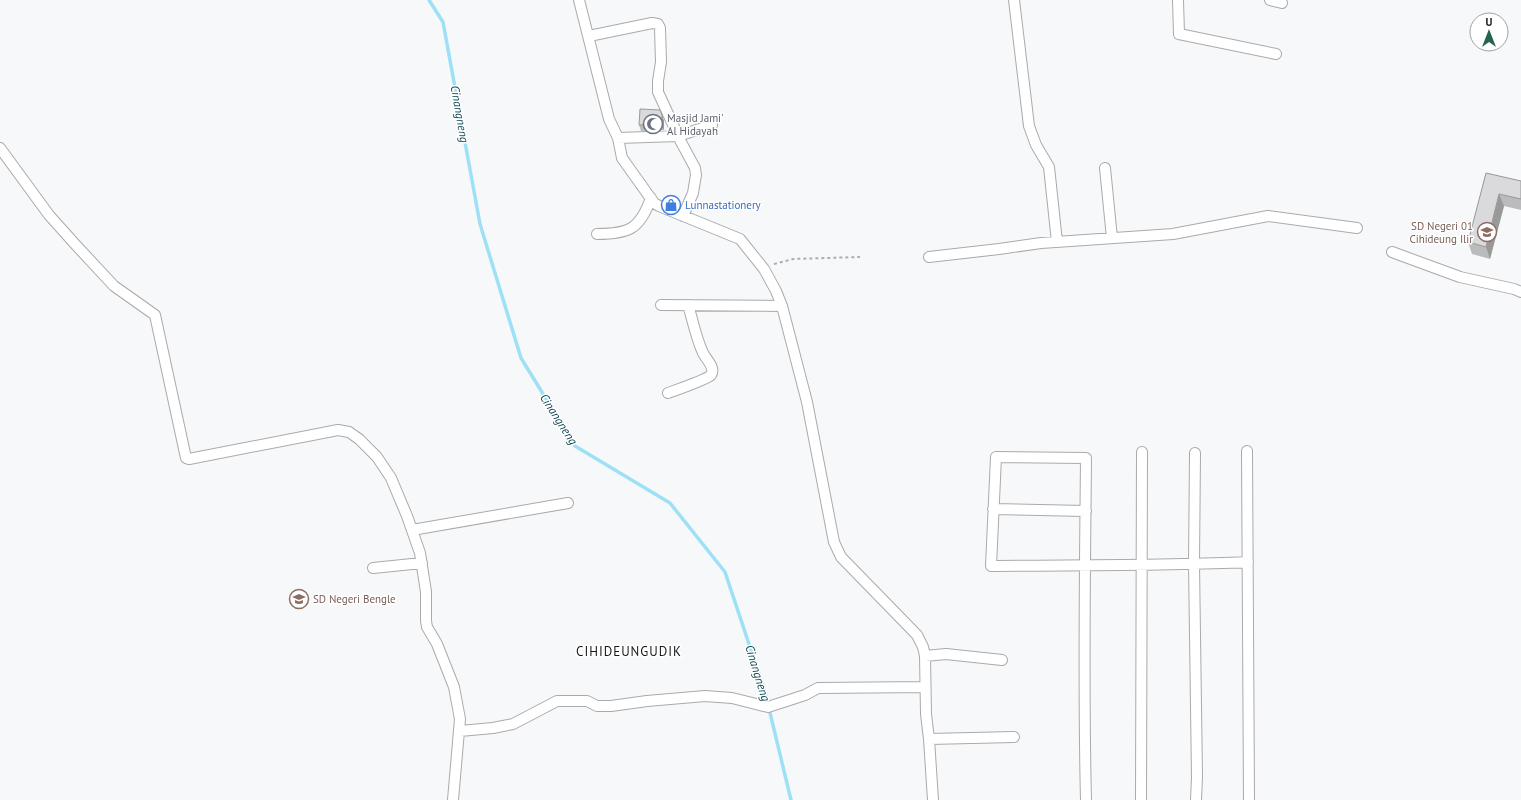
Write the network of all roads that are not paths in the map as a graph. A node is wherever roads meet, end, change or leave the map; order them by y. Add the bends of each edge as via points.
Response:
1 (579, 0) edge
2 (1014, 0) edge
3 (1178, 0) edge
4 (1270, 0) edge
5 (1282, 3) dead end
6 (589, 36) junction
7 (1276, 54) dead end
8 (712, 125) dead end
9 (678, 136) junction
10 (618, 138) junction
11 (0, 148) edge
12 (1105, 168) dead end
13 (651, 198) junction
14 (682, 216) junction
15 (1357, 228) dead end
16 (597, 234) dead end
17 (1112, 238) junction
18 (1057, 242) junction
19 (1392, 252) dead end
20 (929, 257) dead end
21 (1521, 292) edge
22 (661, 305) dead end
23 (688, 306) junction
24 (782, 306) junction
25 (668, 393) dead end
26 (1248, 451) dead end
27 (1142, 452) dead end
28 (1195, 453) dead end
29 (568, 503) dead end
30 (993, 508) junction
31 (1086, 511) junction
32 (412, 530) junction
33 (1248, 562) junction
34 (422, 563) junction
35 (1141, 564) junction
36 (1194, 564) junction
37 (1085, 565) junction
38 (373, 568) dead end
39 (925, 656) junction
40 (1002, 660) dead end
41 (925, 687) junction
42 (460, 731) junction
43 (1014, 737) dead end
44 (929, 739) junction
45 (453, 800) edge
46 (933, 800) edge
47 (1086, 800) edge
48 (1141, 800) edge
49 (1196, 800) edge
50 (1249, 800) edge

1 - 6 street
2 - 18 street via 1030,126 1036,145 1050,167
3 - 7 street via 1179,34
4 - 5 street
6 - 9 street via 652,23 658,24 661,35 658,92
6 - 10 street via 609,119
8 - 9 street
9 - 10 street
9 - 14 street via 695,168 696,175 693,193
10 - 13 street via 622,158
11 - 32 street via 49,215 74,243 114,286 156,316 186,458 344,430 360,439 391,478
12 - 17 street
13 - 14 street via 659,206
13 - 16 street via 646,212 636,225 617,234
14 - 24 street via 740,239 764,269
15 - 17 street via 1268,216 1173,234
17 - 18 street
18 - 20 street
19 - 21 street via 1460,277
22 - 23 street
23 - 24 street
23 - 25 street via 703,353 712,371 710,376
24 - 39 street via 807,402 834,542 841,557 919,637
26 - 33 street
27 - 35 street
28 - 36 street
29 - 32 street
30 - 31 street
30 - 31 street via 996,457 1086,458
30 - 37 street via 990,566
31 - 37 street
32 - 34 street
33 - 36 street
33 - 50 street
34 - 38 street
34 - 42 street via 427,627 437,644 454,687
35 - 36 street
35 - 37 street
35 - 48 street
36 - 49 street
37 - 47 street
39 - 40 street via 946,654
39 - 41 street
41 - 42 street via 818,688 768,706 732,698 705,696 611,706 597,706 587,702 557,702 513,724
41 - 44 street
42 - 45 street
43 - 44 street
44 - 46 street

